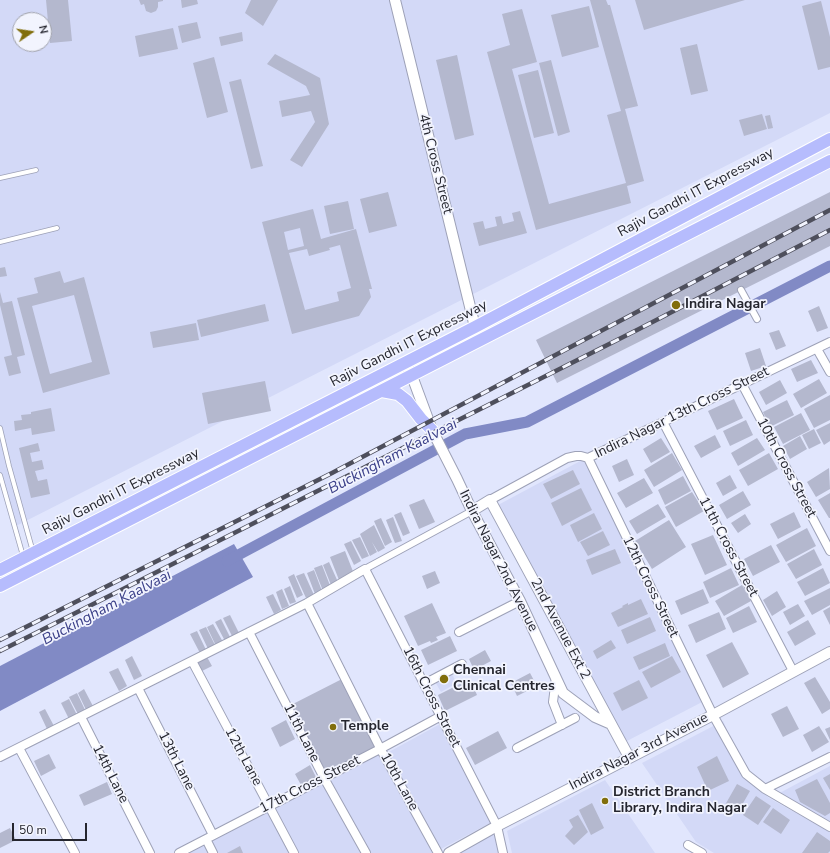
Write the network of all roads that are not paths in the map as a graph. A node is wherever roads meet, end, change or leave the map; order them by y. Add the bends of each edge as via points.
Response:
1 (395, 0) edge
2 (830, 139) edge
3 (830, 161) edge
4 (36, 170) dead end
5 (0, 178) edge
6 (57, 228) dead end
7 (0, 242) edge
8 (741, 290) dead end
9 (757, 320) dead end
10 (475, 327) junction
11 (830, 342) edge
12 (817, 348) junction
13 (406, 363) junction
14 (830, 372) edge
15 (412, 376) junction
16 (742, 384) junction
17 (382, 391) junction
18 (663, 422) junction
19 (0, 428) edge
20 (432, 430) junction
21 (588, 458) junction
22 (0, 475) edge
23 (490, 500) junction
24 (472, 512) junction
25 (830, 551) edge
26 (28, 556) junction
27 (4, 567) edge
28 (365, 569) junction
29 (0, 586) edge
30 (520, 601) junction
31 (307, 603) junction
32 (249, 632) junction
33 (459, 632) dead end
34 (830, 652) edge
35 (192, 661) junction
36 (462, 664) dead end
37 (793, 671) junction
38 (556, 678) junction
39 (424, 684) junction
40 (138, 688) junction
41 (713, 715) junction
42 (440, 716) junction
43 (81, 717) junction
44 (575, 718) dead end
45 (611, 724) junction
46 (562, 725) junction
47 (19, 748) junction
48 (517, 748) dead end
49 (380, 749) junction
50 (0, 757) edge
51 (830, 757) edge
52 (629, 758) junction
53 (324, 778) junction
54 (765, 789) junction
55 (269, 806) junction
56 (497, 826) junction
57 (830, 827) edge
58 (209, 837) junction
59 (688, 845) dead end
60 (75, 853) edge
61 (150, 853) edge
62 (179, 853) edge
63 (213, 853) edge
64 (294, 853) edge
65 (366, 853) edge
66 (438, 853) edge
67 (449, 853) edge
68 (503, 853) edge
69 (702, 853) edge

1 - 10 street, 4th Cross Street
2 - 10 main road, Rajiv Gandhi IT Expressway
3 - 15 main road, Rajiv Gandhi IT Expressway
4 - 5 lane
6 - 7 lane
8 - 9 street
10 - 13 main road, Rajiv Gandhi IT Expressway
11 - 12 street, Indira Nagar 13th Cross Street
12 - 14 street
12 - 16 street, Indira Nagar 13th Cross Street
13 - 15 street, Indira Nagar 2nd Avenue
13 - 26 main road, Rajiv Gandhi IT Expressway
15 - 17 main road, Rajiv Gandhi IT Expressway
15 - 20 street, Indira Nagar 2nd Avenue
16 - 18 street, Indira Nagar 13th Cross Street
16 - 25 street, 10th Cross Street
17 - 20 main road via 398,394 407,401
17 - 29 main road, Rajiv Gandhi IT Expressway
18 - 21 street, Indira Nagar 13th Cross Street
18 - 37 street, 11th Cross Street
19 - 26 lane
20 - 24 street, Indira Nagar 2nd Avenue
21 - 23 street, Indira Nagar 13th Cross Street via 567,458
21 - 41 street, 12th Cross Street
22 - 26 lane
23 - 24 street
23 - 45 street, 2nd Avenue Ext 2
24 - 28 street
24 - 30 street, Indira Nagar 2nd Avenue
26 - 27 main road, Rajiv Gandhi IT Expressway
28 - 31 street
28 - 39 street, 16th Cross Street
30 - 33 street
30 - 38 street, Indira Nagar 2nd Avenue
31 - 32 street
31 - 49 street, 10th Lane
32 - 35 street
32 - 53 street, 11th Lane
34 - 37 street, Indira Nagar 3rd Avenue
35 - 40 street
35 - 55 street, 12th Lane
36 - 39 street
37 - 41 street, Indira Nagar 3rd Avenue
38 - 45 street, Indira Nagar 2nd Avenue via 563,693 595,717
38 - 46 street via 553,702
39 - 42 street, 16th Cross Street
40 - 43 street
40 - 58 street, 13th Lane
41 - 52 street, Indira Nagar 3rd Avenue
41 - 54 street, 12th Cross Street via 746,774
42 - 49 street, 17th Cross Street
42 - 56 street, 16th Cross Street
43 - 47 street
43 - 61 street, 14th Lane
44 - 46 street
45 - 52 street, 2nd Avenue Ext 2
46 - 48 street
47 - 50 street
47 - 60 street
49 - 53 street, 17th Cross Street
49 - 66 street, 10th Lane
51 - 54 street
52 - 56 street, Indira Nagar 3rd Avenue
53 - 55 street, 17th Cross Street
53 - 65 street, 11th Lane
54 - 57 street, 12th Cross Street
55 - 58 street, 17th Cross Street
55 - 64 street, 12th Lane
56 - 67 street, Indira Nagar 3rd Avenue
56 - 68 street, 16th Cross Street
58 - 62 street, 17th Cross Street
58 - 63 street, 13th Lane
59 - 69 street

